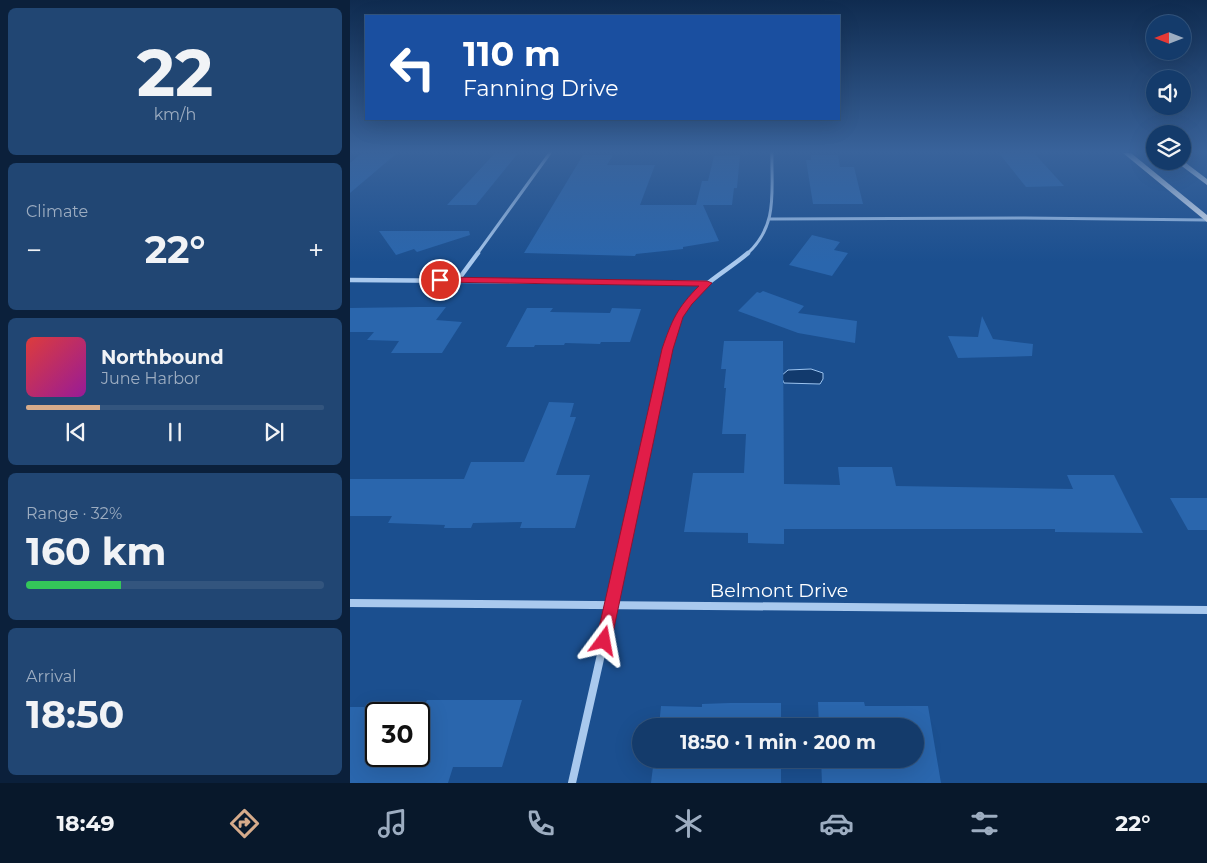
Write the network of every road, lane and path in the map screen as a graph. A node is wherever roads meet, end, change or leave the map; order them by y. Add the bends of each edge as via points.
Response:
1 (524, 190) edge
2 (771, 190) edge
3 (1171, 190) edge
4 (770, 219) junction
5 (1207, 220) edge
6 (350, 280) edge
7 (458, 280) junction
8 (707, 283) junction
9 (350, 603) edge
10 (612, 605) junction
11 (1207, 610) edge
12 (572, 783) edge

1 - 7 street
2 - 4 street
3 - 5 main road
4 - 5 street
4 - 8 street via 757,245
6 - 7 street
7 - 8 street
8 - 10 street via 678,317 667,349
9 - 10 street, Belmont Drive
10 - 11 street, Belmont Drive
10 - 12 street

